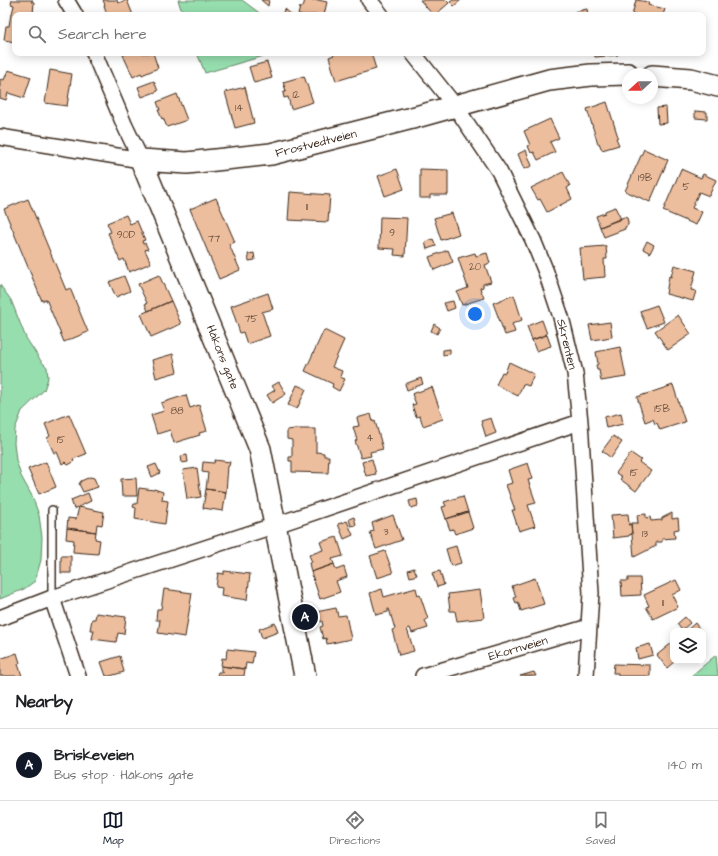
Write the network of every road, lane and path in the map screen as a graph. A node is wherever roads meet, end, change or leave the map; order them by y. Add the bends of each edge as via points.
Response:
1 (66, 0) edge
2 (369, 0) edge
3 (73, 12) edge
4 (379, 12) edge
5 (95, 56) edge
6 (415, 56) edge
7 (622, 74) edge
8 (658, 76) edge
9 (718, 86) edge
10 (455, 106) junction
11 (0, 138) edge
12 (141, 160) junction
13 (580, 422) junction
14 (52, 510) dead end
15 (276, 525) junction
16 (52, 598) junction
17 (0, 618) edge
18 (589, 627) junction
19 (78, 676) edge
20 (305, 676) edge
21 (423, 676) edge
22 (586, 676) edge

1 - 3 street
2 - 4 street
5 - 12 street, Håkons gate
6 - 10 street, Skrenten
7 - 10 main road, Frostvedtveien via 550,80
8 - 9 main road via 691,79
10 - 12 main road, Frostvedtveien via 271,154 187,162
10 - 13 street, Skrenten via 499,171 546,271 575,373
11 - 12 street, Frostvedtveien
12 - 15 main road, Håkons gate via 260,449
13 - 15 street
13 - 18 street, Skrenten via 590,593
14 - 16 lane
15 - 16 street
15 - 20 main road, Håkons gate
16 - 17 street
16 - 19 street
18 - 21 street, Ekornveien
18 - 22 street, Skrenten

